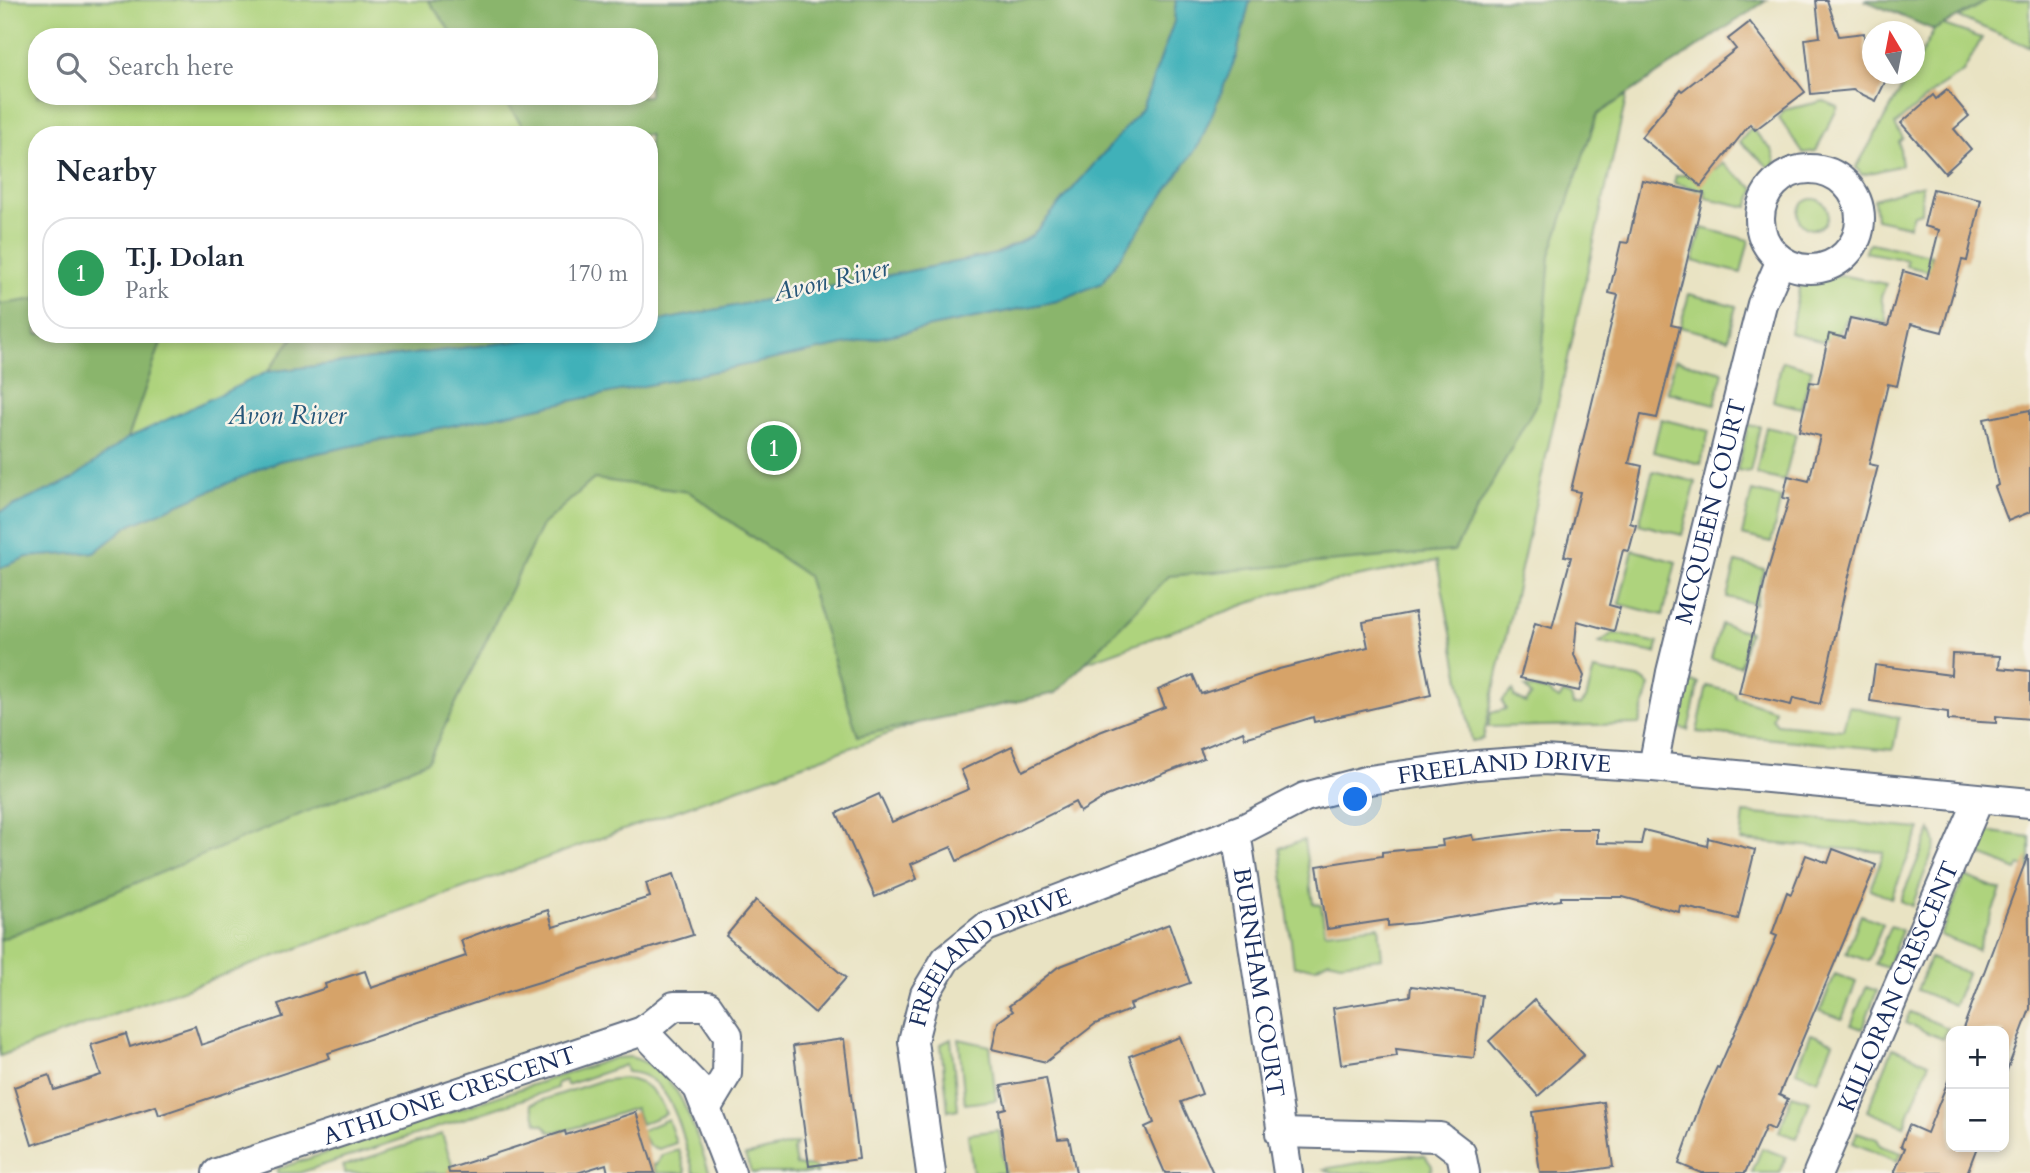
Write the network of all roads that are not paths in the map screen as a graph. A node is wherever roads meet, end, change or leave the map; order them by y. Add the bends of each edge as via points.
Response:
1 (1781, 260) dead end
2 (1653, 767) junction
3 (1979, 799) junction
4 (2030, 803) edge
5 (1236, 832) junction
6 (643, 1031) junction
7 (706, 1109) junction
8 (1280, 1133) junction
9 (217, 1173) edge
10 (732, 1173) edge
11 (931, 1173) edge
12 (1288, 1173) edge
13 (1465, 1173) edge
14 (1818, 1173) edge

1 - 2 street, MCQUEEN COURT via 1762,304 1671,672
2 - 3 street, FREELAND DRIVE
2 - 5 street, FREELAND DRIVE via 1516,761 1369,780 1305,797
3 - 4 street, FREELAND DRIVE
3 - 14 street, KILLORAN CRESCENT
5 - 8 street, BURNHAM COURT
5 - 11 street, FREELAND DRIVE via 986,927 946,959 925,994 913,1041
6 - 7 street via 698,1088
6 - 7 street, ATHLONE CRESCENT via 674,1006 708,1006 728,1035 727,1074
6 - 9 street, ATHLONE CRESCENT
7 - 10 street
8 - 12 street, BURNHAM COURT
8 - 13 street, BURNHAM COURT via 1440,1137 1461,1153

